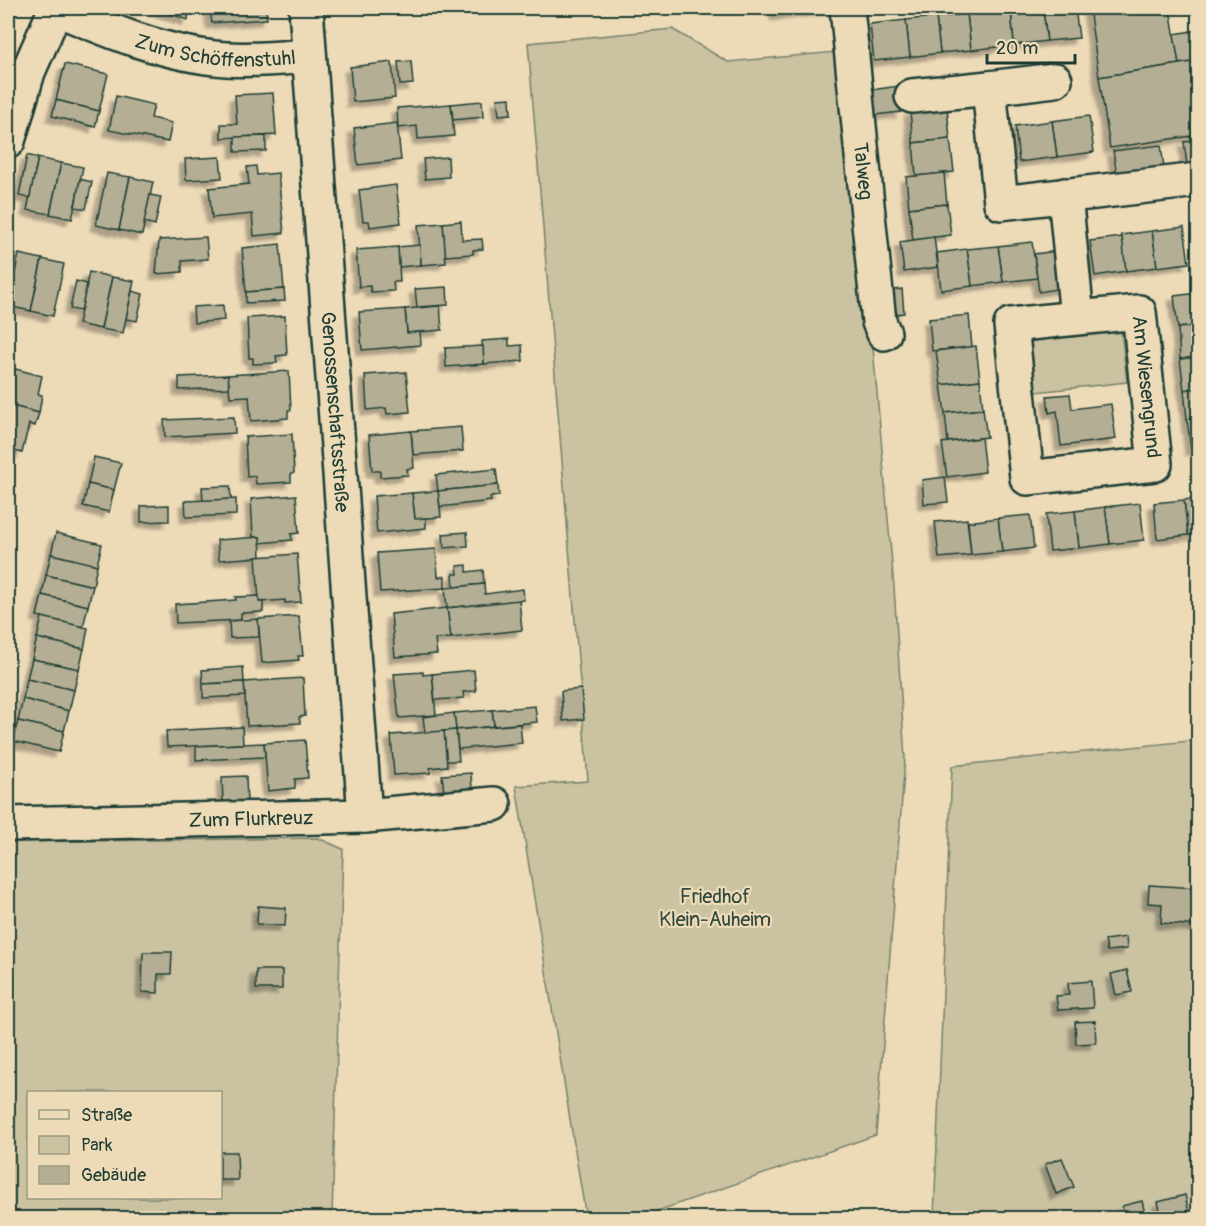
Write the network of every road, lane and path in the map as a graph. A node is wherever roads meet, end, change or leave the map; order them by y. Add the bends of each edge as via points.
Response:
1 (55, 8) edge
2 (306, 8) edge
3 (846, 8) edge
4 (309, 56) junction
5 (1055, 80) dead end
6 (989, 87) junction
7 (912, 96) dead end
8 (8, 141) edge
9 (1198, 180) edge
10 (1065, 195) junction
11 (1077, 318) junction
12 (884, 333) dead end
13 (494, 804) dead end
14 (365, 816) junction
15 (8, 824) edge

1 - 4 street, Zum Schöffenstuhl via 114,32 185,53 228,59
1 - 8 street via 28,72
2 - 4 street, Genossenschaftsstraße
3 - 12 street, Talweg via 879,322
4 - 14 street, Genossenschaftsstraße
5 - 6 street
6 - 7 street
6 - 10 street via 1002,203
9 - 10 street
10 - 11 street
11 - 11 street, Am Wiesengrund via 1139,312 1155,464 1027,478 1011,326
13 - 14 street, Zum Flurkreuz
14 - 15 street, Zum Flurkreuz

